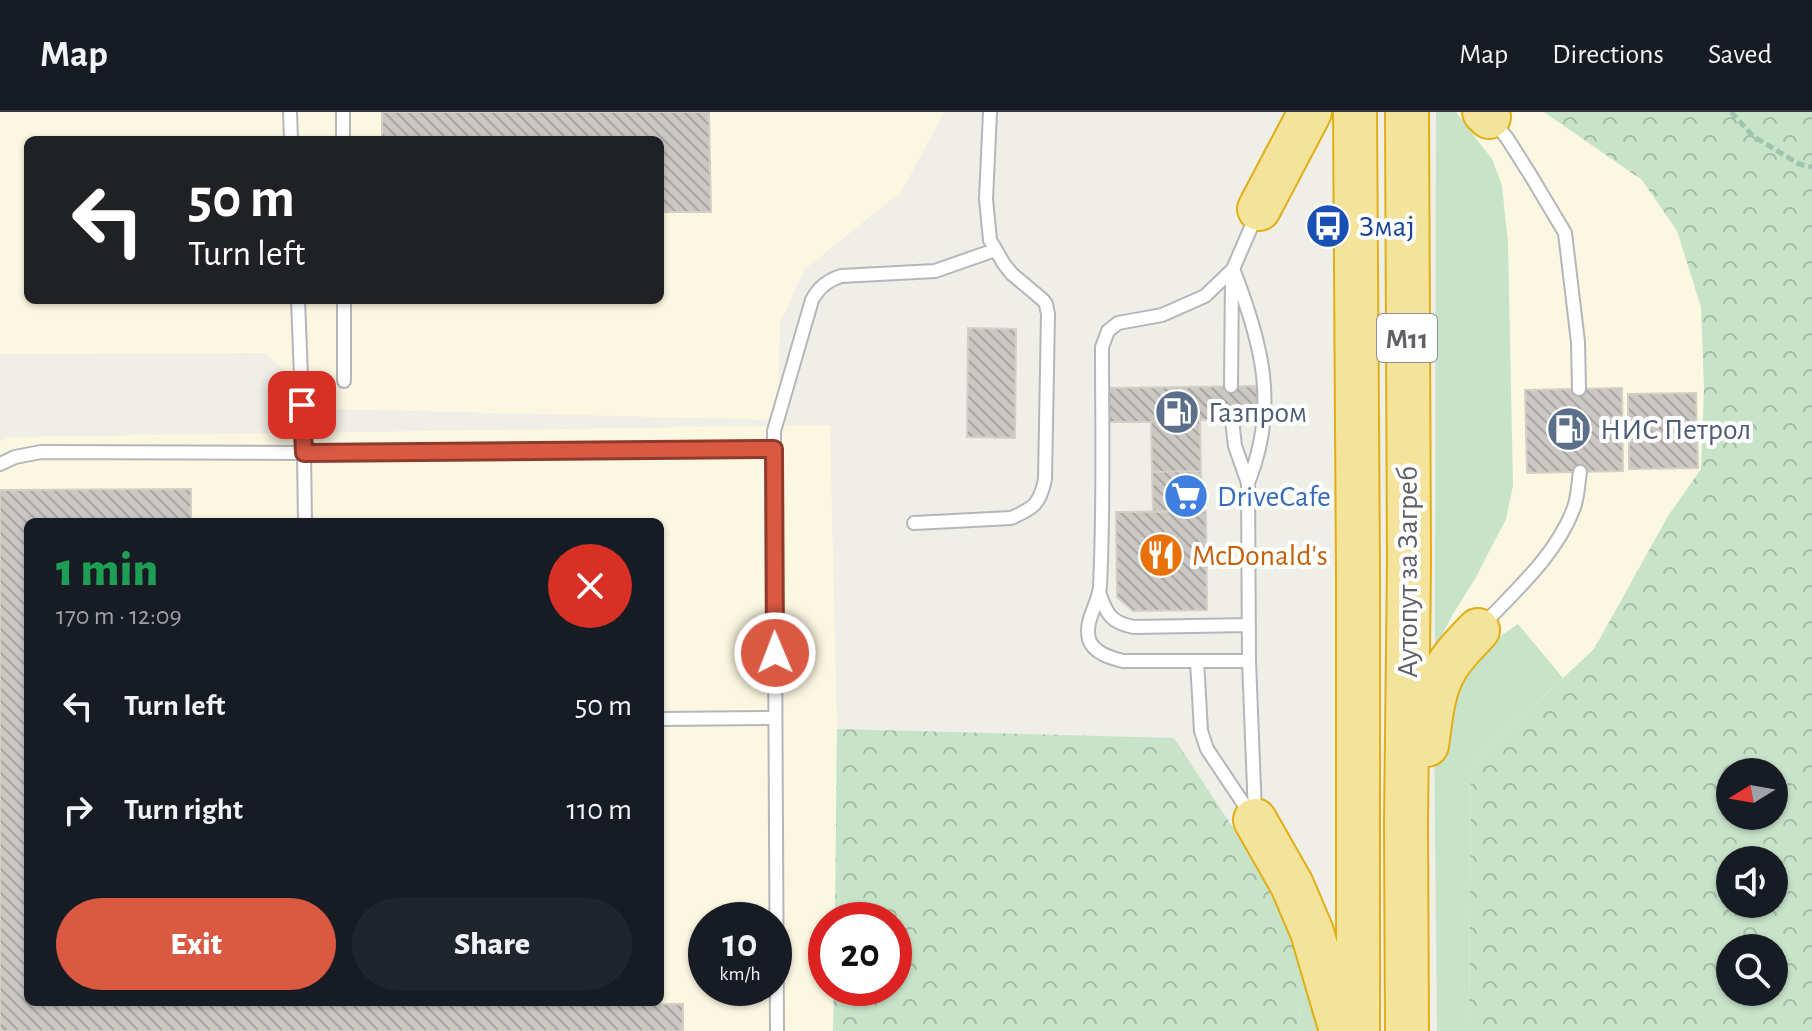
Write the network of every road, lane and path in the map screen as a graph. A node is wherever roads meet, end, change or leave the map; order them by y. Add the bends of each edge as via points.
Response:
1 (290, 112) edge
2 (343, 112) edge
3 (990, 112) edge
4 (1310, 112) edge
5 (1355, 112) edge
6 (1407, 112) edge
7 (1731, 112) edge
8 (1486, 114) edge
9 (291, 136) edge
10 (343, 136) edge
11 (1812, 167) edge
12 (1259, 209) joint
13 (995, 250) junction
14 (1233, 269) junction
15 (298, 304) edge
16 (344, 304) edge
17 (344, 381) dead end
18 (1231, 386) dead end
19 (1579, 389) dead end
20 (1232, 420) dead end
21 (774, 449) junction
22 (304, 453) junction
23 (0, 464) edge
24 (1580, 472) dead end
25 (1248, 483) junction
26 (305, 518) edge
27 (914, 523) dead end
28 (1100, 595) junction
29 (1249, 625) junction
30 (1478, 630) joint
31 (1197, 661) junction
32 (1249, 661) junction
33 (775, 718) junction
34 (664, 719) edge
35 (1255, 820) junction
36 (1406, 823) junction
37 (777, 1031) edge
38 (1341, 1031) edge
39 (1358, 1031) edge
40 (1407, 1031) edge

1 - 9 lane
2 - 10 lane
3 - 13 lane via 986,199
4 - 12 highway
5 - 39 highway, Аутопут за Загреб / M11
6 - 36 highway, Аутопут за Загреб / M11
7 - 11 path via 1753,136
8 - 19 lane via 1507,138 1565,233
12 - 14 lane
13 - 21 lane via 935,271 841,276 819,288 774,431
13 - 27 lane via 1012,274 1043,300 1048,314 1041,495 1036,504 1011,518
14 - 18 lane
14 - 25 lane via 1251,316 1264,384 1263,435
14 - 28 lane via 1205,296 1162,315 1118,323 1108,331 1102,347
15 - 22 lane
16 - 17 lane
20 - 25 lane
21 - 22 lane
21 - 33 lane
22 - 23 lane via 41,452
22 - 26 lane
24 - 30 lane via 1574,508 1556,542
25 - 29 lane
28 - 29 lane via 1107,614 1123,625
28 - 31 lane via 1088,624 1091,644 1102,653 1123,661
29 - 32 lane
30 - 36 highway via 1445,669 1437,687
31 - 32 lane
31 - 35 lane via 1207,749
32 - 35 lane
33 - 34 lane
33 - 37 lane
35 - 38 highway via 1312,932
36 - 40 highway, Аутопут за Загреб / M11

